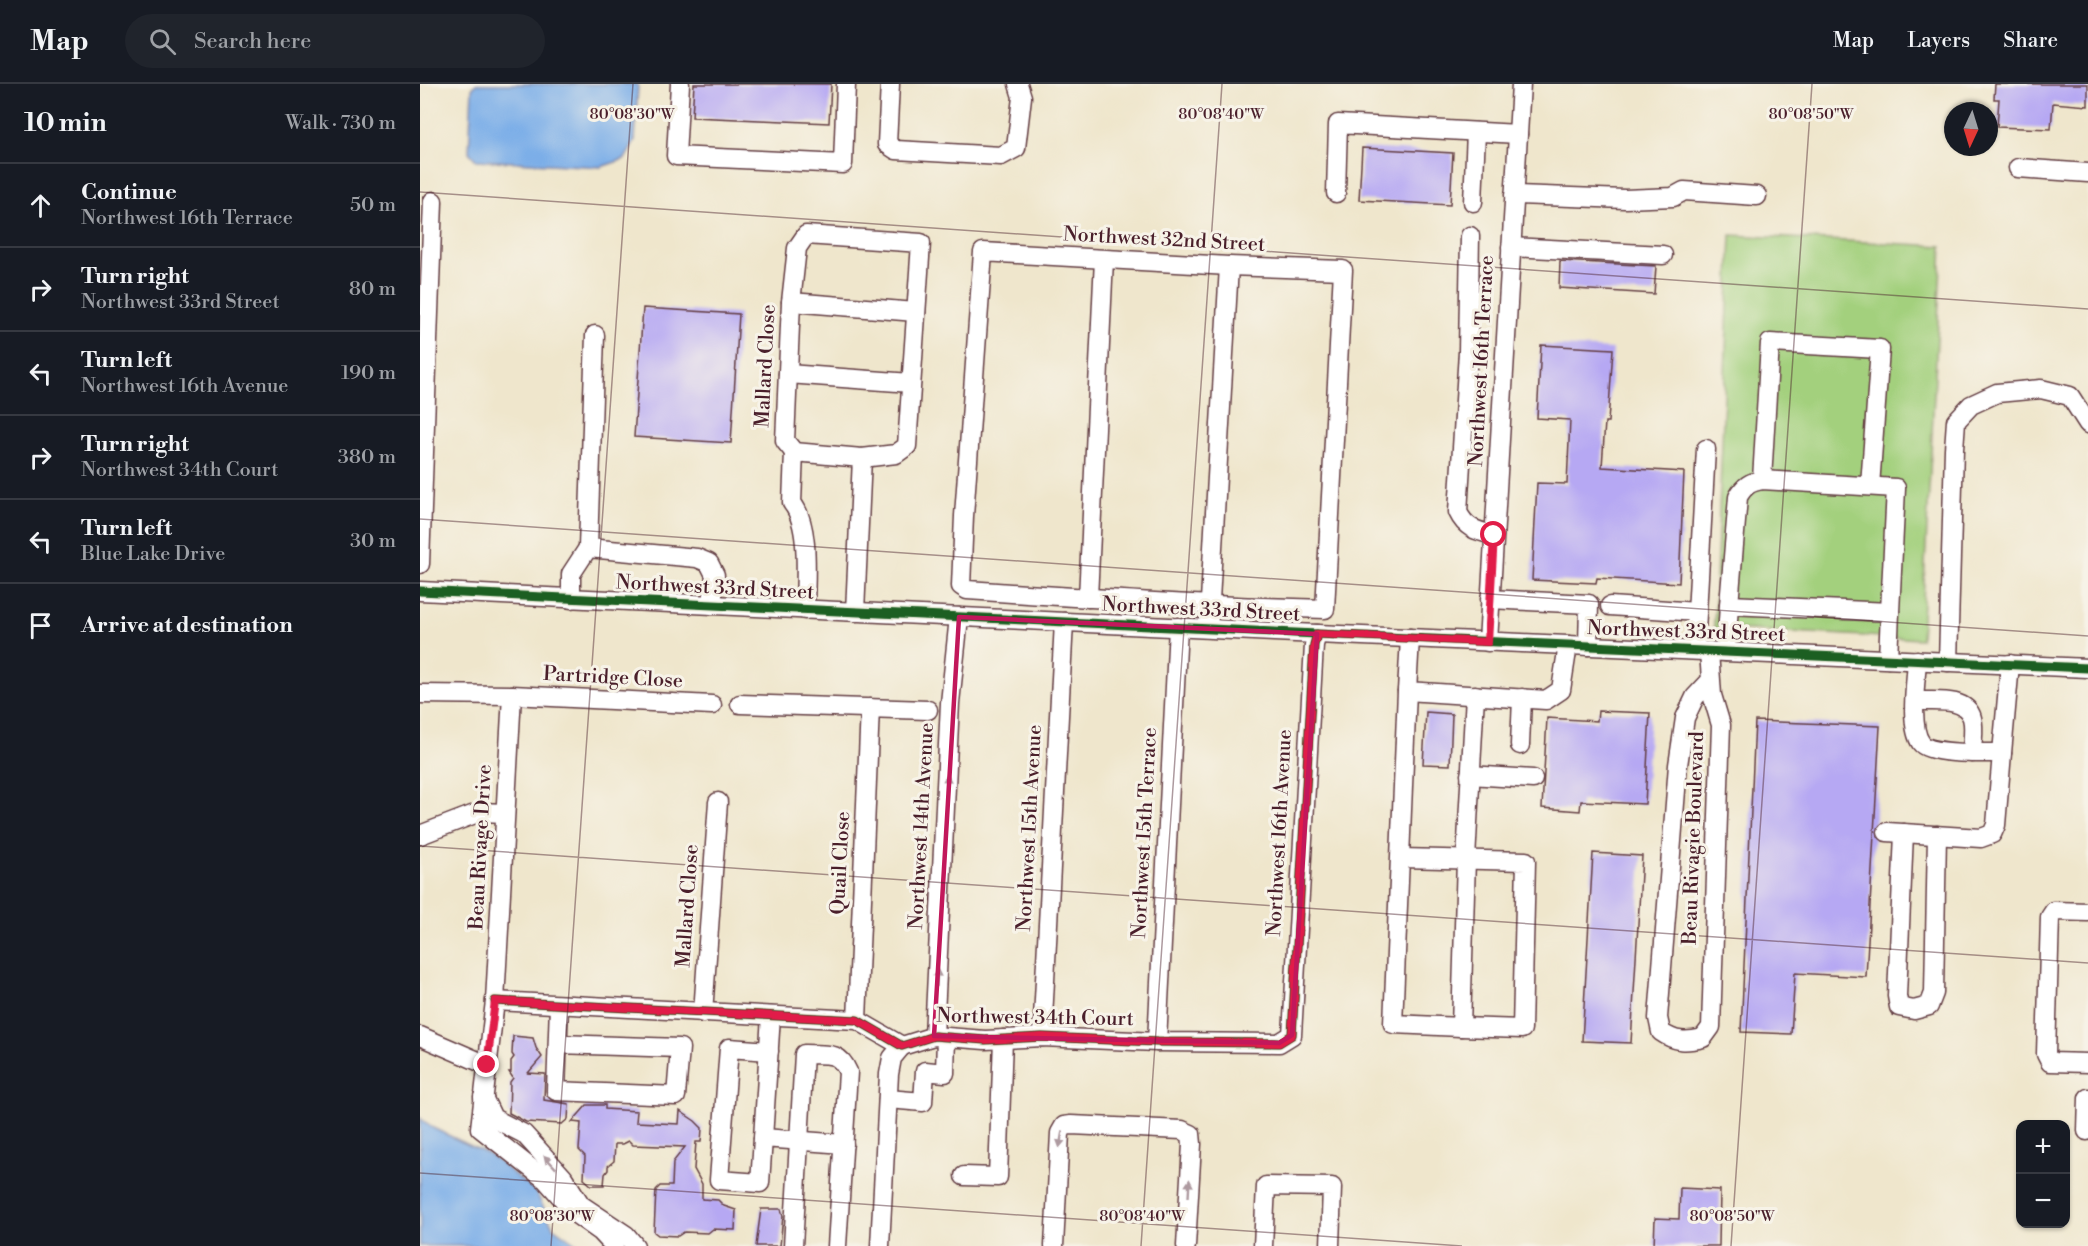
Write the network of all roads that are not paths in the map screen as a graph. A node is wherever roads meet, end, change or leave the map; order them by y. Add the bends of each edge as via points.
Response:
1 (680, 84) edge
2 (846, 84) edge
3 (890, 84) edge
4 (1018, 84) edge
5 (1521, 84) edge
6 (1476, 132) junction
7 (1518, 134) junction
8 (2018, 168) dead end
9 (2088, 172) edge
10 (1336, 194) dead end
11 (1514, 195) junction
12 (1757, 196) dead end
13 (433, 201) dead end
14 (1473, 202) dead end
15 (1470, 236) dead end
16 (1511, 247) junction
17 (1664, 255) dead end
18 (1104, 259) junction
19 (1229, 266) junction
20 (791, 302) junction
21 (916, 312) junction
22 (596, 334) dead end
23 (789, 374) junction
24 (911, 383) junction
25 (2088, 424) edge
26 (1706, 449) dead end
27 (794, 452) junction
28 (862, 458) junction
29 (1762, 480) junction
30 (1870, 486) junction
31 (1494, 535) junction
32 (588, 548) junction
33 (420, 564) edge
34 (420, 591) edge
35 (1088, 598) junction
36 (571, 599) junction
37 (1490, 599) junction
38 (712, 605) junction
39 (1729, 605) junction
40 (1210, 606) junction
41 (1610, 606) dead end
42 (805, 610) junction
43 (855, 612) junction
44 (1697, 612) junction
45 (1890, 612) junction
46 (958, 617) junction
47 (1064, 622) junction
48 (1178, 627) junction
49 (1209, 628) junction
50 (1317, 634) junction
51 (1410, 638) junction
52 (1488, 642) junction
53 (1568, 645) junction
54 (1588, 646) junction
55 (1710, 651) junction
56 (1888, 659) junction
57 (1917, 660) junction
58 (1948, 662) junction
59 (2010, 664) junction
60 (2088, 668) edge
61 (1711, 680) junction
62 (1407, 691) junction
63 (420, 694) edge
64 (512, 695) junction
65 (1475, 695) junction
66 (1522, 698) junction
67 (1915, 701) junction
68 (740, 704) dead end
69 (712, 705) dead end
70 (870, 708) junction
71 (928, 710) dead end
72 (1520, 745) dead end
73 (1972, 753) junction
74 (2002, 753) junction
75 (1470, 775) junction
76 (1533, 779) dead end
77 (718, 802) dead end
78 (505, 813) junction
79 (420, 835) edge
80 (1937, 835) junction
81 (1401, 858) junction
82 (1466, 859) junction
83 (2088, 912) edge
84 (495, 1001) junction
85 (559, 1005) junction
86 (703, 1013) junction
87 (771, 1016) junction
88 (857, 1020) junction
89 (1461, 1027) junction
90 (1292, 1035) joint
91 (420, 1036) edge
92 (940, 1037) junction
93 (1042, 1037) junction
94 (1003, 1039) junction
95 (1157, 1042) junction
96 (558, 1044) junction
97 (902, 1046) junction
98 (769, 1051) junction
99 (2088, 1063) edge
100 (487, 1065) junction
101 (483, 1097) junction
102 (2088, 1098) edge
103 (888, 1099) junction
104 (2087, 1131) edge
105 (763, 1138) junction
106 (799, 1141) junction
107 (844, 1144) junction
108 (964, 1176) dead end
109 (614, 1246) edge
110 (635, 1246) edge
111 (793, 1246) edge
112 (837, 1246) edge
113 (880, 1246) edge
114 (1054, 1246) edge
115 (1186, 1246) edge
116 (1263, 1246) edge
117 (1330, 1246) edge

1 - 2 street via 676,156 843,164
3 - 4 street via 887,144 896,150 1001,156 1016,148 1022,97
5 - 7 street, Northwest 16th Terrace
6 - 7 street
6 - 10 street via 1338,124
6 - 14 street
7 - 11 street, Northwest 16th Terrace
8 - 9 street
11 - 12 street via 1625,199 1673,196 1684,191
11 - 16 street, Northwest 16th Terrace
13 - 33 street
15 - 31 street via 1468,352 1458,512 1463,524
16 - 17 street
16 - 31 street, Northwest 16th Terrace
18 - 19 street, Northwest 32nd Street
18 - 35 street
18 - 35 street, Northwest 32nd Street via 983,252 963,516 960,586 967,590
19 - 40 street
19 - 40 street, Northwest 32nd Street via 1344,270 1325,609
20 - 21 street
20 - 21 street, Mallard Close via 797,248 806,235 921,243
20 - 23 street, Mallard Close
21 - 24 street
22 - 32 street
23 - 24 street
23 - 27 street, Mallard Close via 785,441
24 - 28 street via 907,446 896,454
25 - 58 street via 2070,396 2041,389 1997,393 1971,405 1956,421
26 - 44 street
27 - 28 street
27 - 42 street, Mallard Close via 792,503 799,512 804,540
28 - 43 street
29 - 30 street
29 - 30 street via 1770,343 1880,349
29 - 39 street via 1744,487 1738,497
30 - 45 street via 1896,488
31 - 37 street, Northwest 16th Terrace
32 - 36 street via 571,574
32 - 38 street via 697,558 710,563 715,575
34 - 36 street, Northwest 33rd Street
35 - 40 street
36 - 38 street, Northwest 33rd Street
37 - 52 street, Northwest 16th Terrace
37 - 54 street via 1589,604
38 - 42 street, Northwest 33rd Street
39 - 45 street
39 - 55 street
40 - 49 street
41 - 44 street
42 - 43 street, Northwest 33rd Street
43 - 46 street, Northwest 33rd Street
44 - 55 street
45 - 56 street
46 - 47 street, Northwest 33rd Street
92 -> 46 street, Northwest 14th Avenue via 950,703
47 - 48 street, Northwest 33rd Street
47 - 93 street, Northwest 15th Avenue
48 - 49 street, Northwest 33rd Street
48 - 95 street, Northwest 15th Terrace
49 - 50 street, Northwest 33rd Street
50 - 51 street, Northwest 33rd Street
50 - 90 street, Northwest 16th Avenue
51 - 52 street, Northwest 33rd Street
51 - 62 street
52 - 53 street, Northwest 33rd Street
53 - 54 street, Northwest 33rd Street
53 - 66 street via 1561,690 1546,700
54 - 55 street, Northwest 33rd Street
55 - 56 street, Northwest 33rd Street
55 - 61 street, Beau Rivagie Boulevard
56 - 57 street, Northwest 33rd Street
57 - 58 street, Northwest 33rd Street
57 - 67 street
58 - 59 street, Northwest 33rd Street
59 - 60 street, Northwest 33rd Street
59 - 74 street
61 - 61 street, Beau Rivagie Boulevard via 1721,725 1711,1027 1703,1038 1686,1042 1670,1039 1661,1032 1658,1018 1685,718 1695,697
62 - 65 street
62 - 81 street
63 - 64 street, Partridge Close
64 - 69 street, Partridge Close
64 - 78 street, Beau Rivage Drive
65 - 66 street
65 - 75 street
66 - 72 street
67 - 73 street via 1915,726 1921,743 1929,749
67 - 73 street via 1958,703 1967,708 1973,719
68 - 70 street
70 - 71 street
70 - 88 street, Quail Close
73 - 74 street
74 - 80 street via 1992,834 1981,838
75 - 76 street
75 - 82 street
77 - 86 street, Mallard Close
78 - 79 street via 480,812
78 - 84 street, Beau Rivage Drive
80 - 80 street via 1896,833 1899,1007 1914,1010 1929,1006 1934,993
81 - 82 street
81 - 89 street via 1393,1024
82 - 89 street
82 - 89 street via 1526,861 1522,1029
83 - 99 street via 2054,910 2050,917 2046,1054 2050,1062
84 - 85 street
84 - 100 street, Beau Rivage Drive
85 - 86 street
85 - 96 street
86 - 87 street
87 - 88 street
87 - 98 street
88 - 97 street
90 - 95 street, Northwest 34th Court via 1279,1043
91 - 100 street
92 - 94 street, Northwest 34th Court
92 - 97 street, Northwest 34th Court
92 - 103 street, Northwest 14th Avenue via 945,1073 925,1071 923,1102
93 - 94 street, Northwest 34th Court
93 - 95 street, Northwest 34th Court
94 - 108 street via 998,1177
96 - 96 street via 556,1090 676,1096 680,1048
97 - 103 street via 892,1058
98 - 105 street
98 - 105 street via 729,1048 719,1180 760,1183
100 - 101 street, Beau Rivage Drive
101 - 109 street, Beau Rivage Drive via 480,1128 546,1180 577,1215
110 -> 101 street via 626,1235 581,1205 563,1177 524,1134 493,1118
102 - 104 street
103 - 113 street
105 - 106 street
106 - 107 street
106 - 107 street via 804,1054 836,1056 848,1072
106 - 111 street
107 - 112 street
115 -> 114 street via 1191,1134 1182,1130 1071,1125 1064,1126 1060,1133
116 - 117 street via 1266,1186 1332,1187

